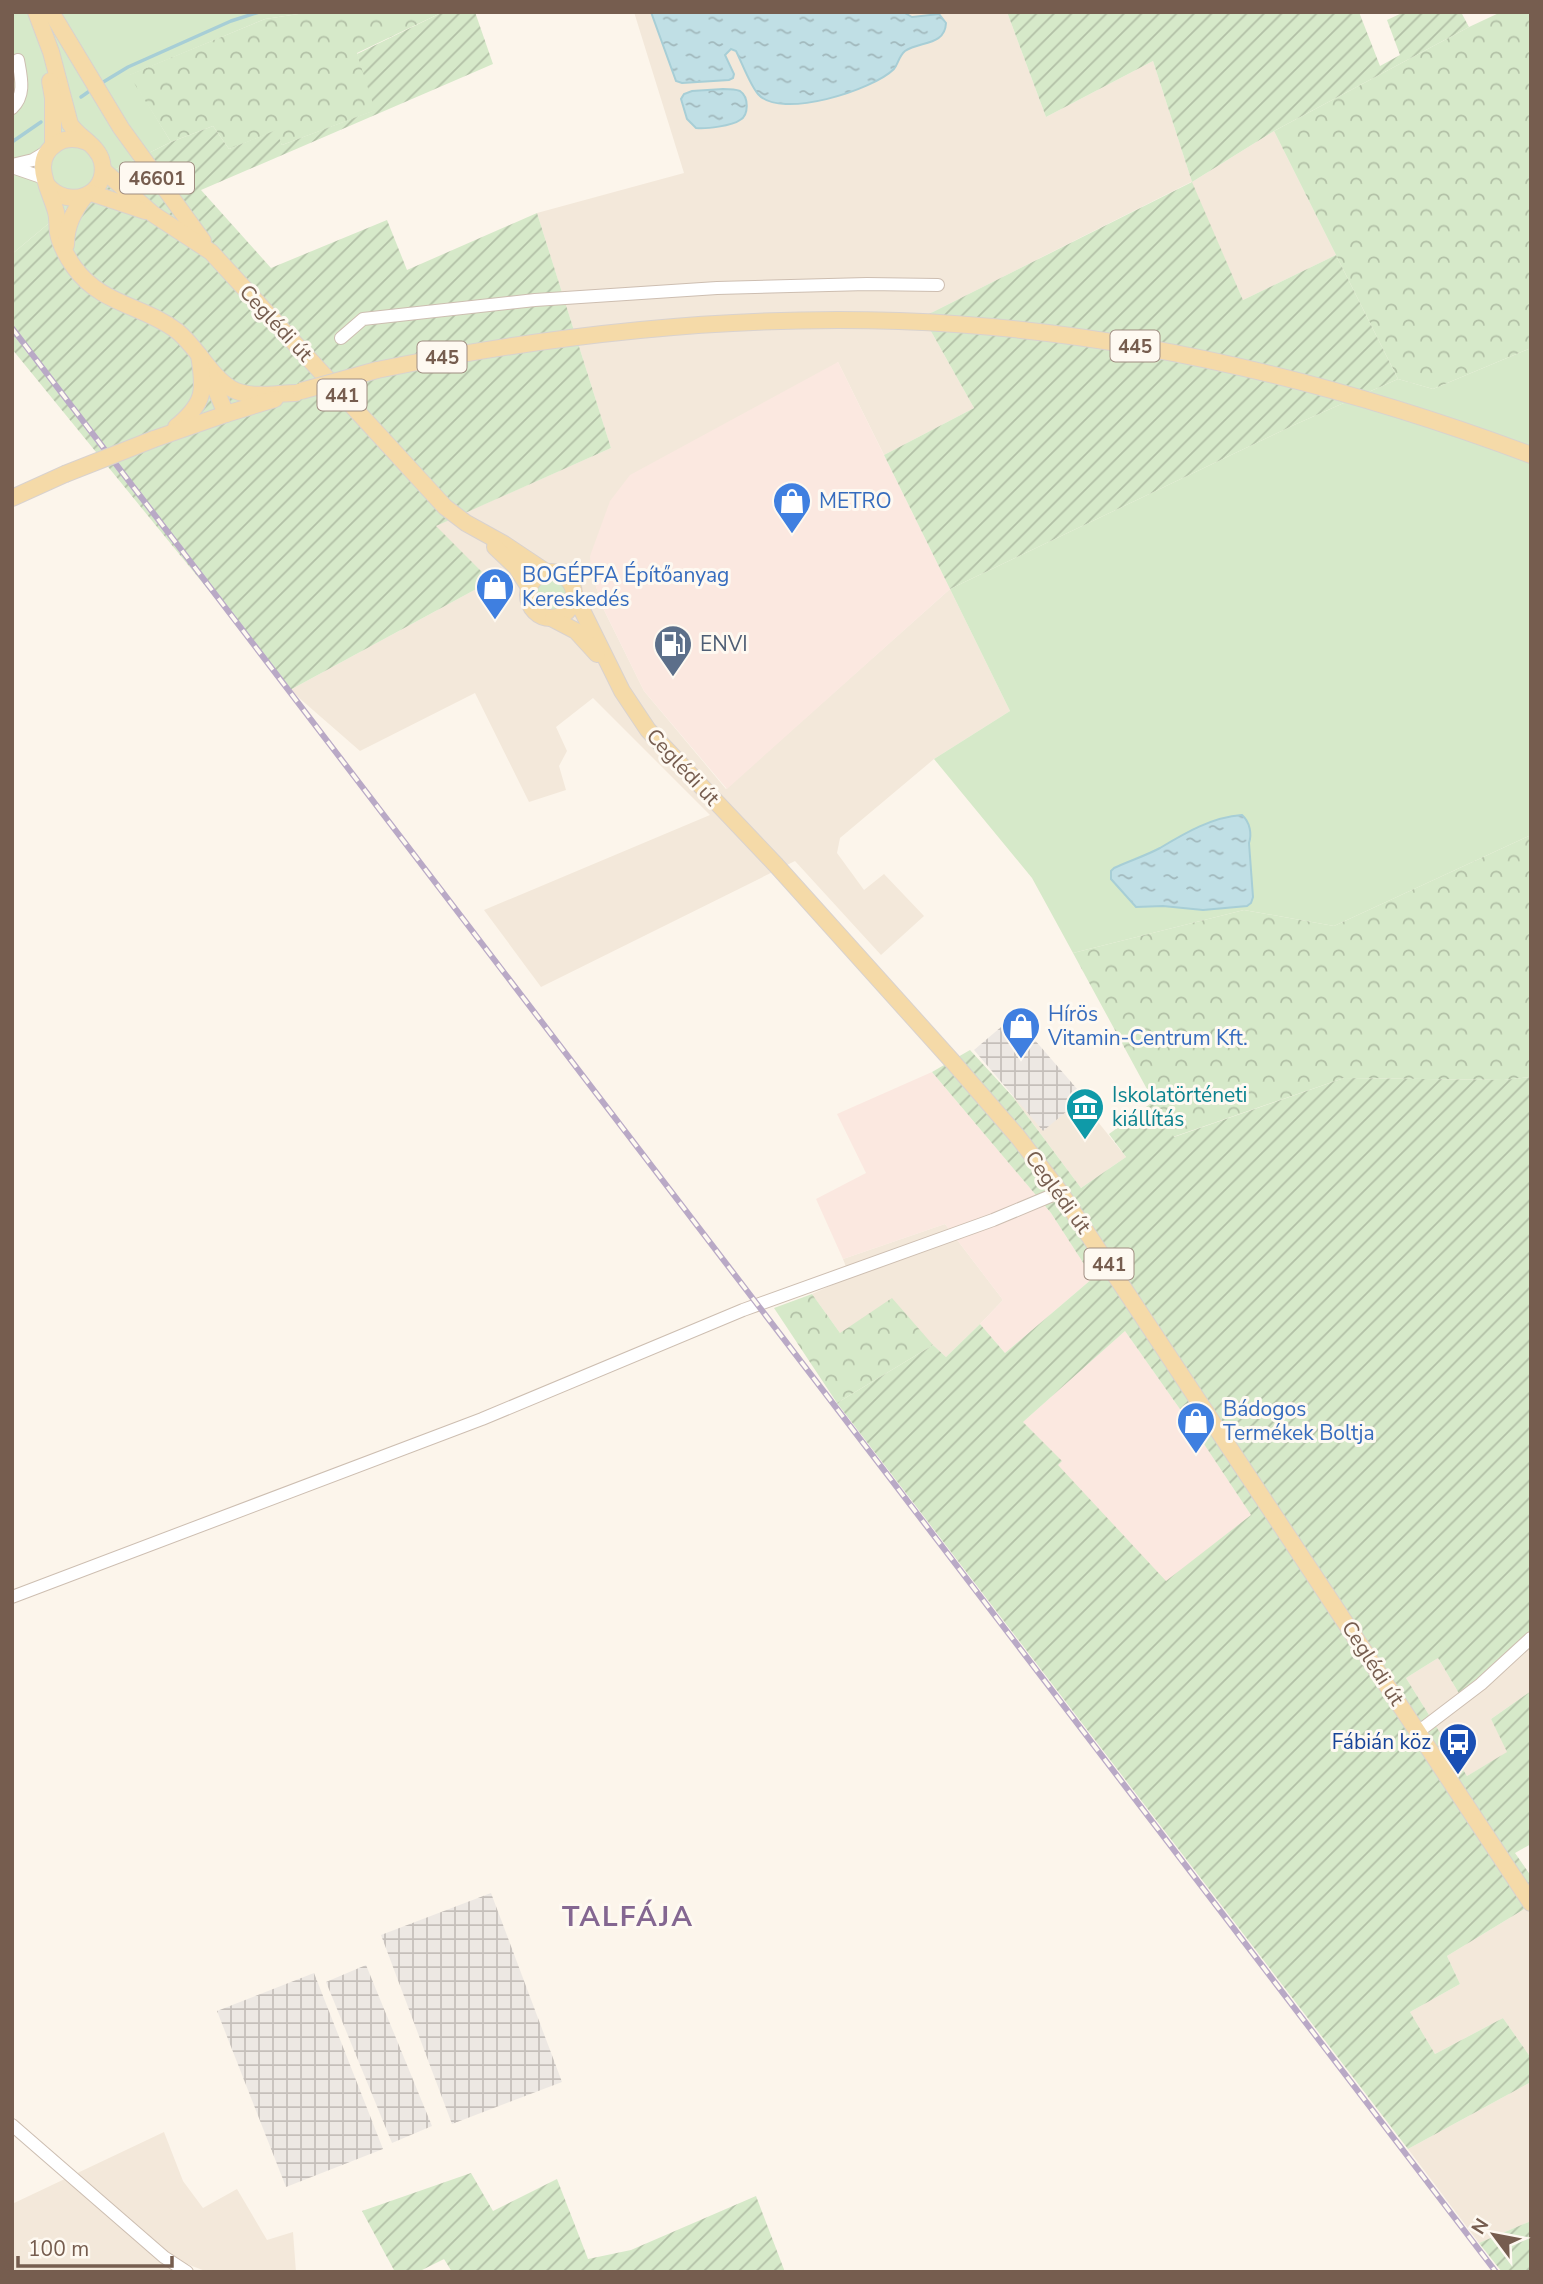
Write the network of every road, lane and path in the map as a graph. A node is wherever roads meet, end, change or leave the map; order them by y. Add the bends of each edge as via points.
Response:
1 (42, 16) edge
2 (18, 60) dead end
3 (12, 108) edge
4 (87, 142) junction
5 (51, 148) junction
6 (12, 165) edge
7 (103, 170) junction
8 (45, 181) junction
9 (88, 194) junction
10 (153, 214) junction
11 (211, 252) junction
12 (66, 254) junction
13 (938, 285) dead end
14 (341, 338) dead end
15 (199, 352) junction
16 (298, 392) junction
17 (226, 414) junction
18 (161, 436) junction
19 (1531, 455) edge
20 (12, 498) edge
21 (478, 531) junction
22 (546, 572) junction
23 (529, 587) junction
24 (574, 594) junction
25 (553, 619) junction
26 (612, 673) junction
27 (1060, 1192) junction
28 (12, 1597) edge
29 (1531, 1638) edge
30 (1418, 1732) junction
31 (1531, 1903) edge
32 (12, 2125) edge
33 (187, 2272) edge

1 - 4 main road, 441 via 70,124
1 - 5 main road via 53,98
1 - 11 main road, 46601
2 - 3 street via 22,89
4 - 5 main road via 69,138
4 - 7 main road, 441 via 100,156
5 - 6 street via 33,160
5 - 8 main road via 43,164
6 - 8 street
7 - 9 main road
7 - 10 main road, Ceglédi út / 441
8 - 9 main road, 441 via 68,199
8 - 12 main road
9 - 10 main road, Ceglédi út / 441
9 - 12 main road via 71,219
10 - 11 main road, Ceglédi út / 441
11 - 21 main road, Ceglédi út / 441 via 445,507
12 - 15 main road via 98,292 175,329
13 - 14 street via 717,288 535,300 363,319
15 - 16 main road via 232,389 247,394
15 - 17 main road
15 - 18 main road via 200,399 192,413
16 - 17 main road, 445
16 - 19 main road, 445, bridge via 377,370 556,339 685,326 794,321 977,326 1158,349 1257,370 1391,406
17 - 18 main road, 445
18 - 20 main road, 445, bridge
21 - 22 main road, Ceglédi út / 441
21 - 23 main road, Ceglédi út / 441 via 516,567
22 - 23 main road
22 - 24 main road, 441 via 564,576
23 - 25 main road, 441 via 527,596 534,612
24 - 25 main road via 569,611
24 - 26 main road, Ceglédi út / 441
25 - 26 main road, Ceglédi út / 441 via 576,631
26 - 27 main road, Ceglédi út / 441 via 648,730 953,1062
27 - 28 street via 743,1310 482,1419
27 - 30 main road, Ceglédi út / 441
29 - 30 street
30 - 31 main road, Ceglédi út / 441
32 - 33 street

